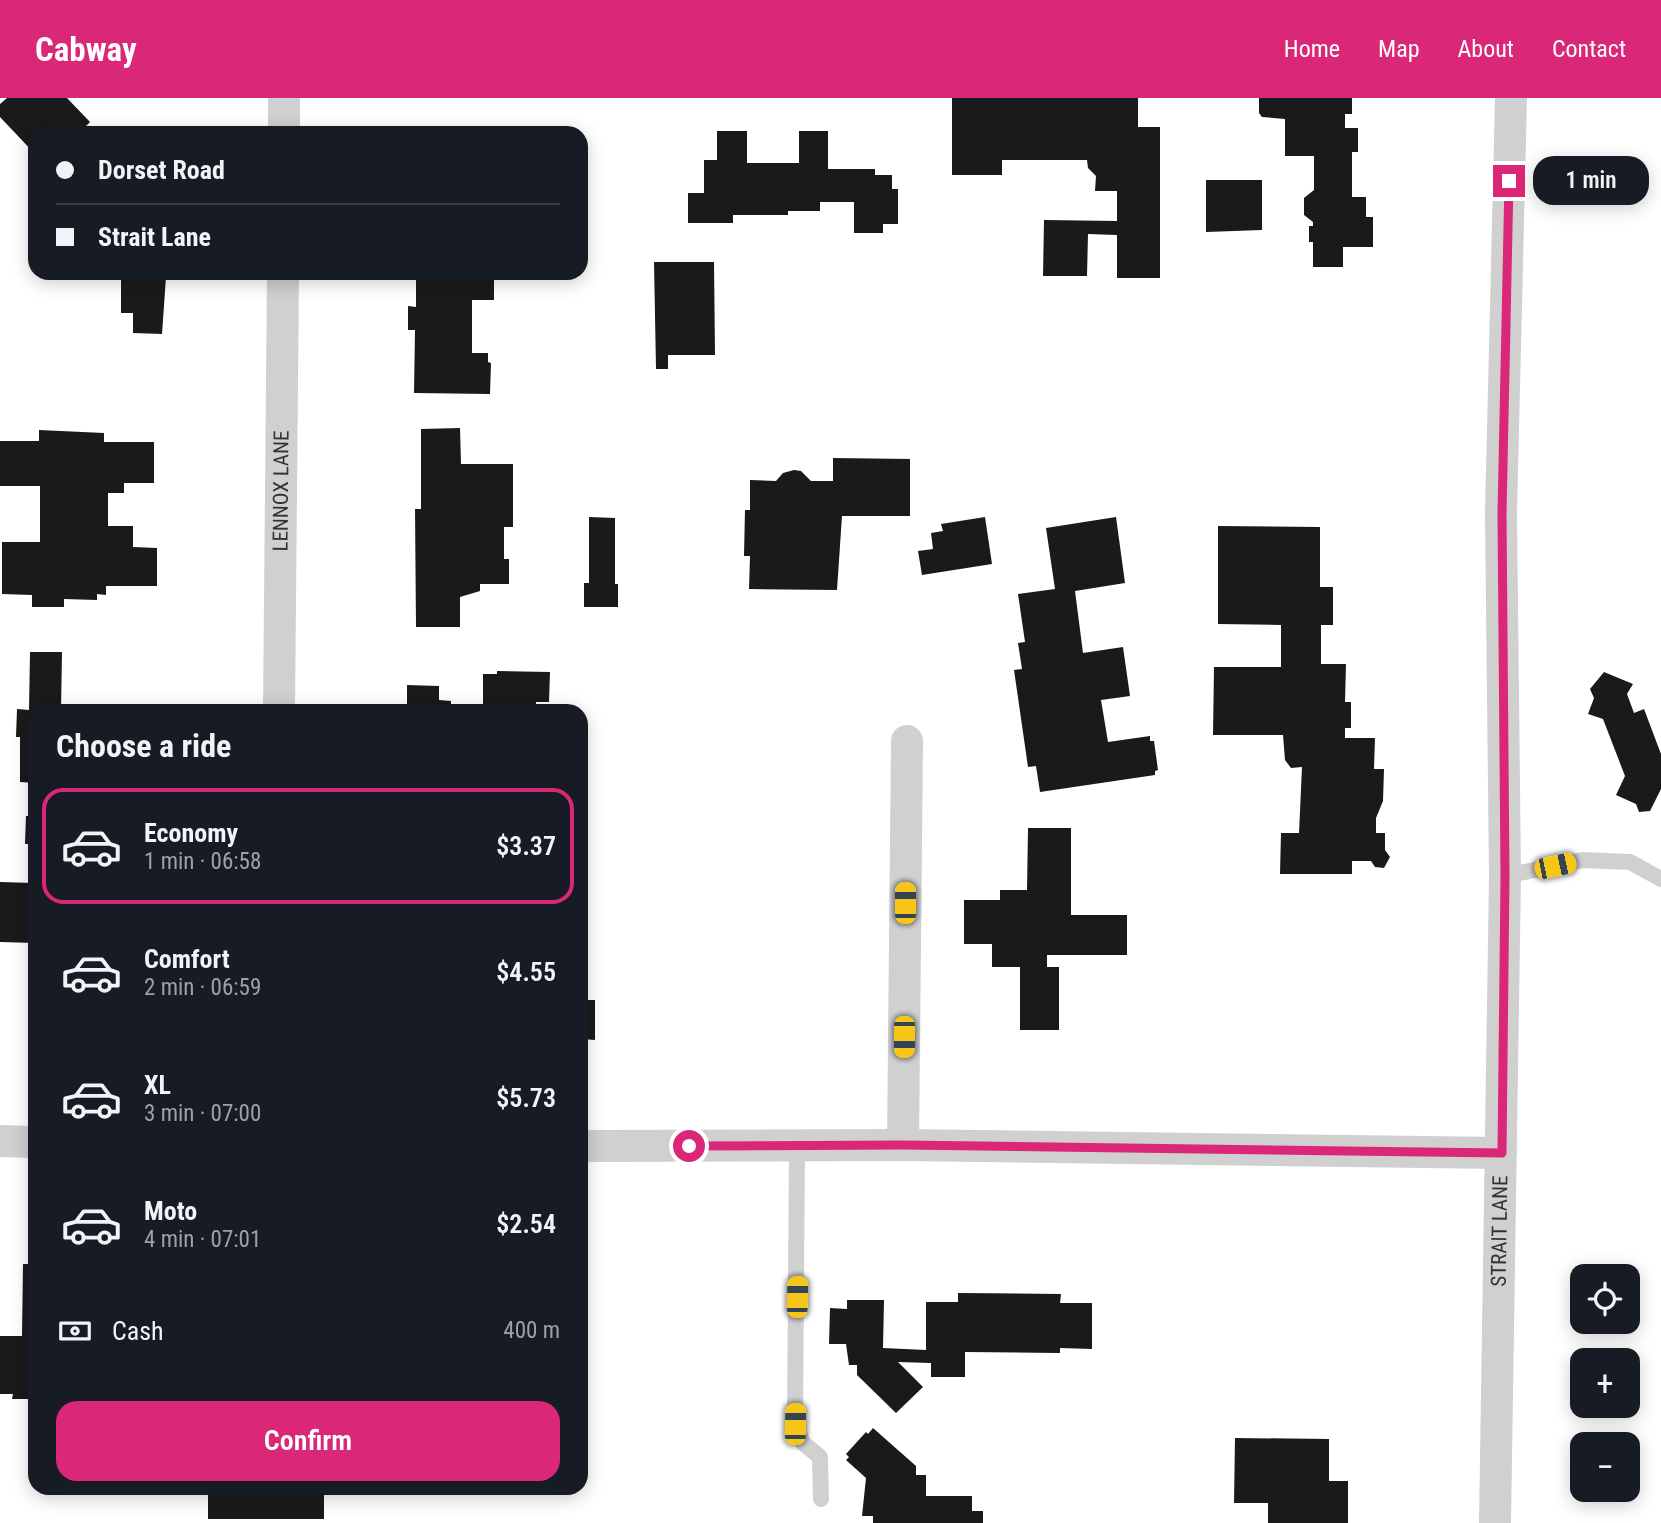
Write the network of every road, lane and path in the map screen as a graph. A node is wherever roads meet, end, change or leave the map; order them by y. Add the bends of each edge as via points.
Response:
1 (284, 98) edge
2 (1511, 98) edge
3 (284, 126) edge
4 (283, 280) edge
5 (279, 704) edge
6 (907, 741) dead end
7 (1505, 876) junction
8 (1661, 879) edge
9 (0, 1141) edge
10 (28, 1142) edge
11 (903, 1145) junction
12 (588, 1146) edge
13 (797, 1146) junction
14 (1502, 1153) junction
15 (821, 1499) dead end
16 (1494, 1523) edge

1 - 3 street
2 - 7 street, STRAIT LANE via 1502,513
4 - 5 street, LENNOX LANE
6 - 11 street
7 - 8 lane via 1582,860 1630,862
7 - 14 street, STRAIT LANE
9 - 10 street
11 - 13 street
11 - 14 street
12 - 13 street
13 - 15 lane via 795,1424 803,1443 820,1457
14 - 16 street, STRAIT LANE

